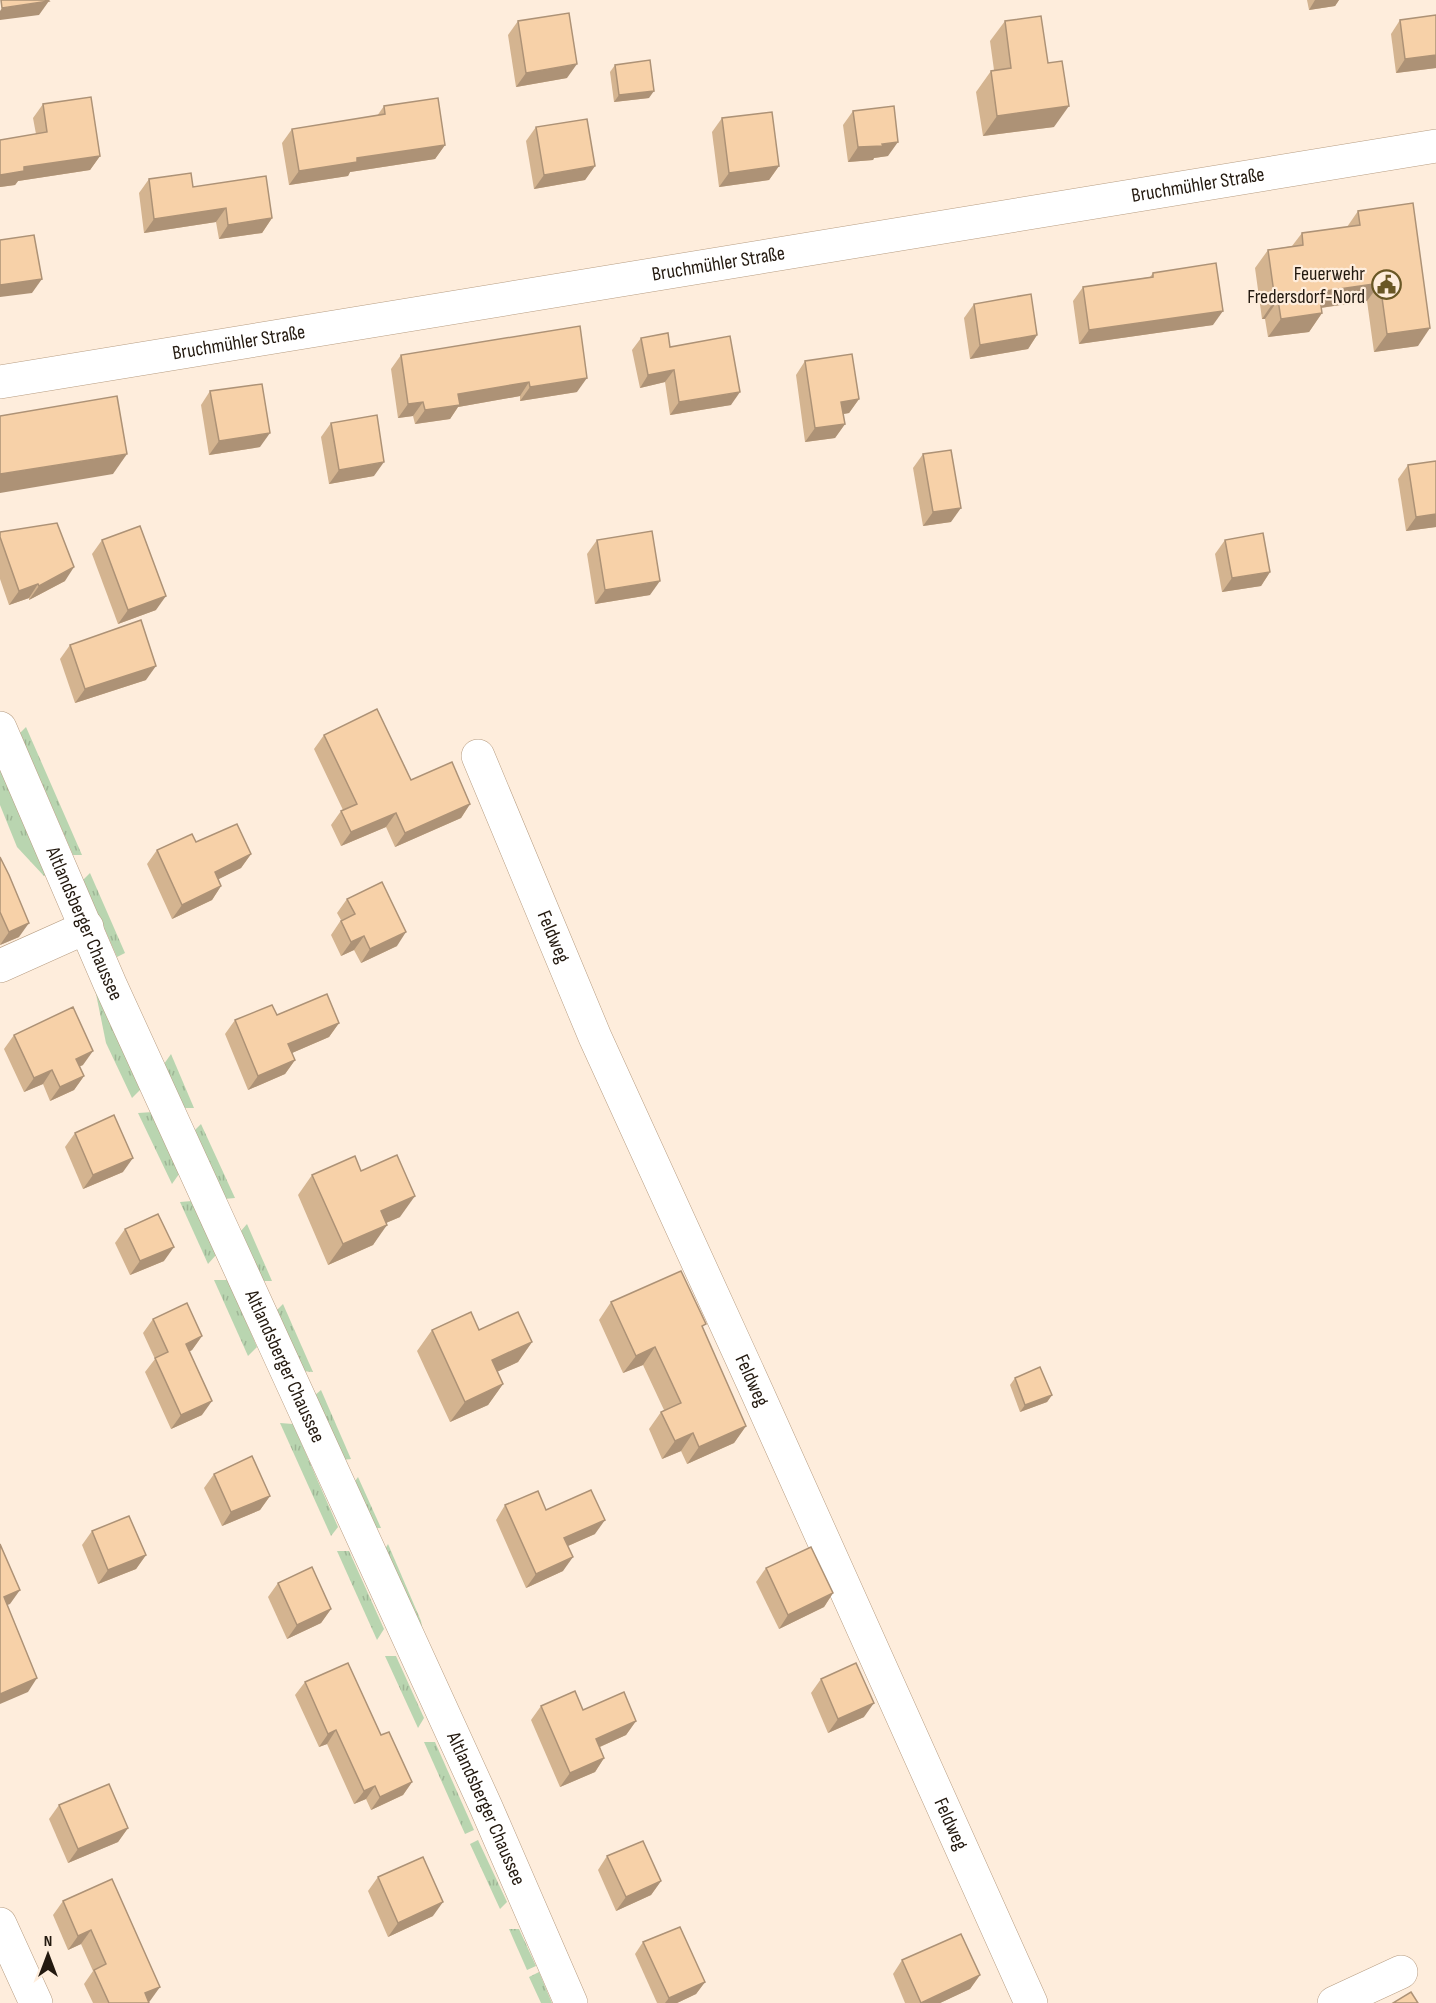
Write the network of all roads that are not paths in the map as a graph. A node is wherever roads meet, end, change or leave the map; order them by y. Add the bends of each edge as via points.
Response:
1 (1436, 146) edge
2 (0, 382) edge
3 (0, 728) edge
4 (478, 756) dead end
5 (87, 927) junction
6 (0, 966) edge
7 (0, 1924) edge
8 (1401, 1972) dead end
9 (36, 2003) edge
10 (571, 2003) edge
11 (1031, 2003) edge
12 (1334, 2003) edge

1 - 2 street, Bruchmühler Straße
3 - 5 street, Altlandsberger Chaussee
4 - 11 street, Feldweg via 595,1037
5 - 6 street
5 - 10 street, Altlandsberger Chaussee
7 - 9 street
8 - 12 street

